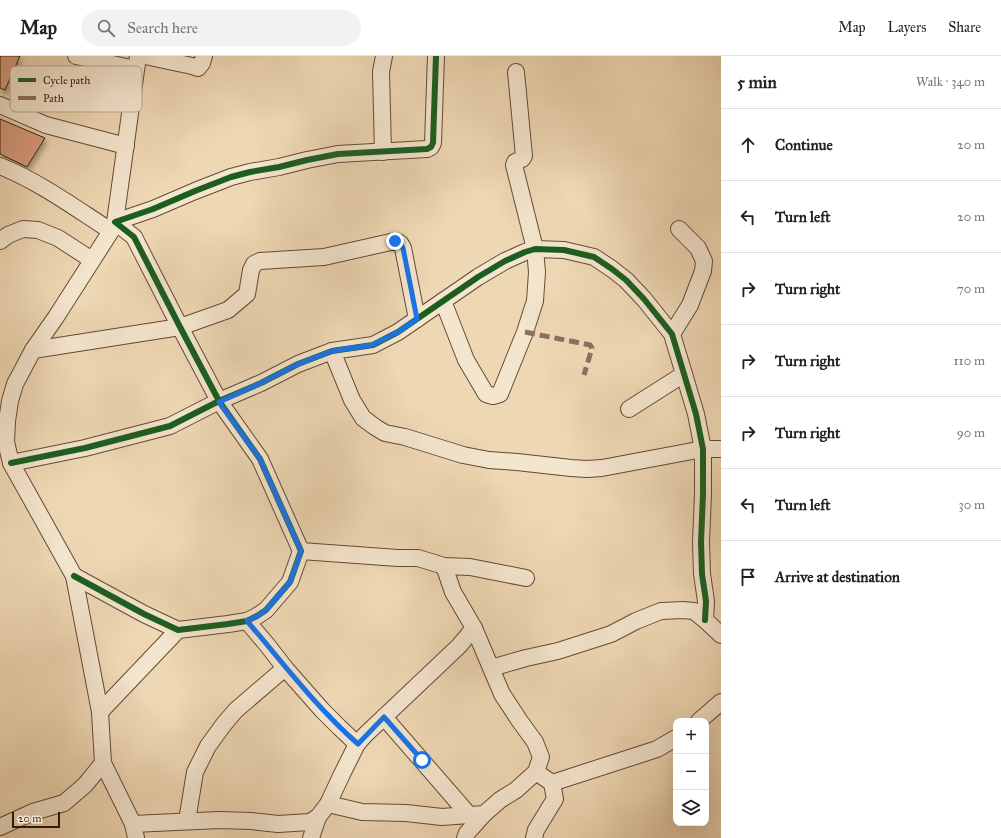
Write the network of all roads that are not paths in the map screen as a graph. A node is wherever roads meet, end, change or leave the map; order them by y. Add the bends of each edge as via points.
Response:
1 (76, 56) edge
2 (145, 56) edge
3 (204, 56) edge
4 (384, 56) edge
5 (436, 56) edge
6 (137, 63) edge
7 (516, 72) dead end
8 (0, 105) edge
9 (10, 109) edge
10 (16, 112) edge
11 (131, 112) edge
12 (126, 146) junction
13 (383, 152) junction
14 (0, 166) edge
15 (113, 227) junction
16 (679, 229) dead end
17 (0, 241) edge
18 (535, 249) junction
19 (92, 260) junction
20 (443, 301) junction
21 (417, 319) junction
22 (180, 327) junction
23 (672, 334) junction
24 (33, 350) junction
25 (332, 351) junction
26 (684, 374) junction
27 (15, 384) junction
28 (0, 388) edge
29 (219, 402) junction
30 (629, 409) dead end
31 (3, 442) edge
32 (703, 449) junction
33 (721, 449) edge
34 (11, 463) junction
35 (301, 551) junction
36 (444, 566) junction
37 (74, 576) junction
38 (526, 578) dead end
39 (705, 620) junction
40 (247, 621) junction
41 (474, 628) junction
42 (178, 630) junction
43 (721, 635) edge
44 (285, 668) junction
45 (491, 668) junction
46 (721, 702) edge
47 (100, 712) junction
48 (384, 717) junction
49 (702, 718) edge
50 (673, 740) edge
51 (358, 744) junction
52 (103, 763) junction
53 (536, 772) junction
54 (552, 782) junction
55 (328, 804) junction
56 (476, 814) junction
57 (318, 817) junction
58 (187, 821) junction
59 (0, 827) edge
60 (134, 831) edge
61 (311, 838) edge
62 (465, 838) edge
63 (534, 838) edge

1 - 6 street
2 - 3 street via 198,68
4 - 13 street via 381,72
5 - 13 street via 431,148
7 - 18 street via 524,156 514,165
8 - 9 street
10 - 12 street via 46,125
11 - 12 street
12 - 15 street
13 - 15 street via 338,154 231,177
14 - 15 street
15 - 19 street
15 - 22 street via 134,237
16 - 23 street via 698,248 704,261 703,271 690,304
17 - 19 street via 23,229 38,230 58,238
18 - 20 street via 478,276
18 - 20 street via 535,301 500,394 486,394 466,360
18 - 23 street via 564,250 594,257 626,280
19 - 24 street
20 - 21 street
21 - 22 street via 403,248 395,241 324,257 260,261 254,264 251,270 247,294 228,310
21 - 25 street via 372,345
22 - 24 street
22 - 29 street
23 - 26 street
24 - 27 street
25 - 29 street via 298,364
25 - 32 street via 352,400 363,418 374,427 385,433 463,455 489,460 587,469
26 - 30 street
26 - 32 street
27 - 28 street
27 - 31 street
29 - 34 street via 170,426 85,448
29 - 35 street via 260,459
31 - 34 street
32 - 33 street
32 - 39 street via 701,542
34 - 37 street
35 - 36 street via 418,558
35 - 40 street via 290,582 266,610
36 - 38 street via 470,567
36 - 41 street via 453,592
37 - 42 street
37 - 47 street
39 - 43 street
39 - 45 street via 694,611 661,611 636,620 611,634
40 - 42 street
40 - 44 street
41 - 45 street
41 - 48 street via 459,646
42 - 47 street
44 - 51 street via 322,710
44 - 58 street via 236,710 208,746 195,772
45 - 53 street via 502,694 535,742 540,757
46 - 49 street
47 - 52 street
48 - 51 street
48 - 56 street
50 - 54 street via 657,750
51 - 55 street
52 - 59 street via 86,785 64,803 33,812
52 - 60 street
53 - 54 street
53 - 56 street via 516,790
54 - 63 street via 555,799 536,830
55 - 56 street via 362,812 442,817
55 - 57 street
56 - 62 street
57 - 58 street via 310,822 278,824 251,821
57 - 61 street
58 - 60 street

